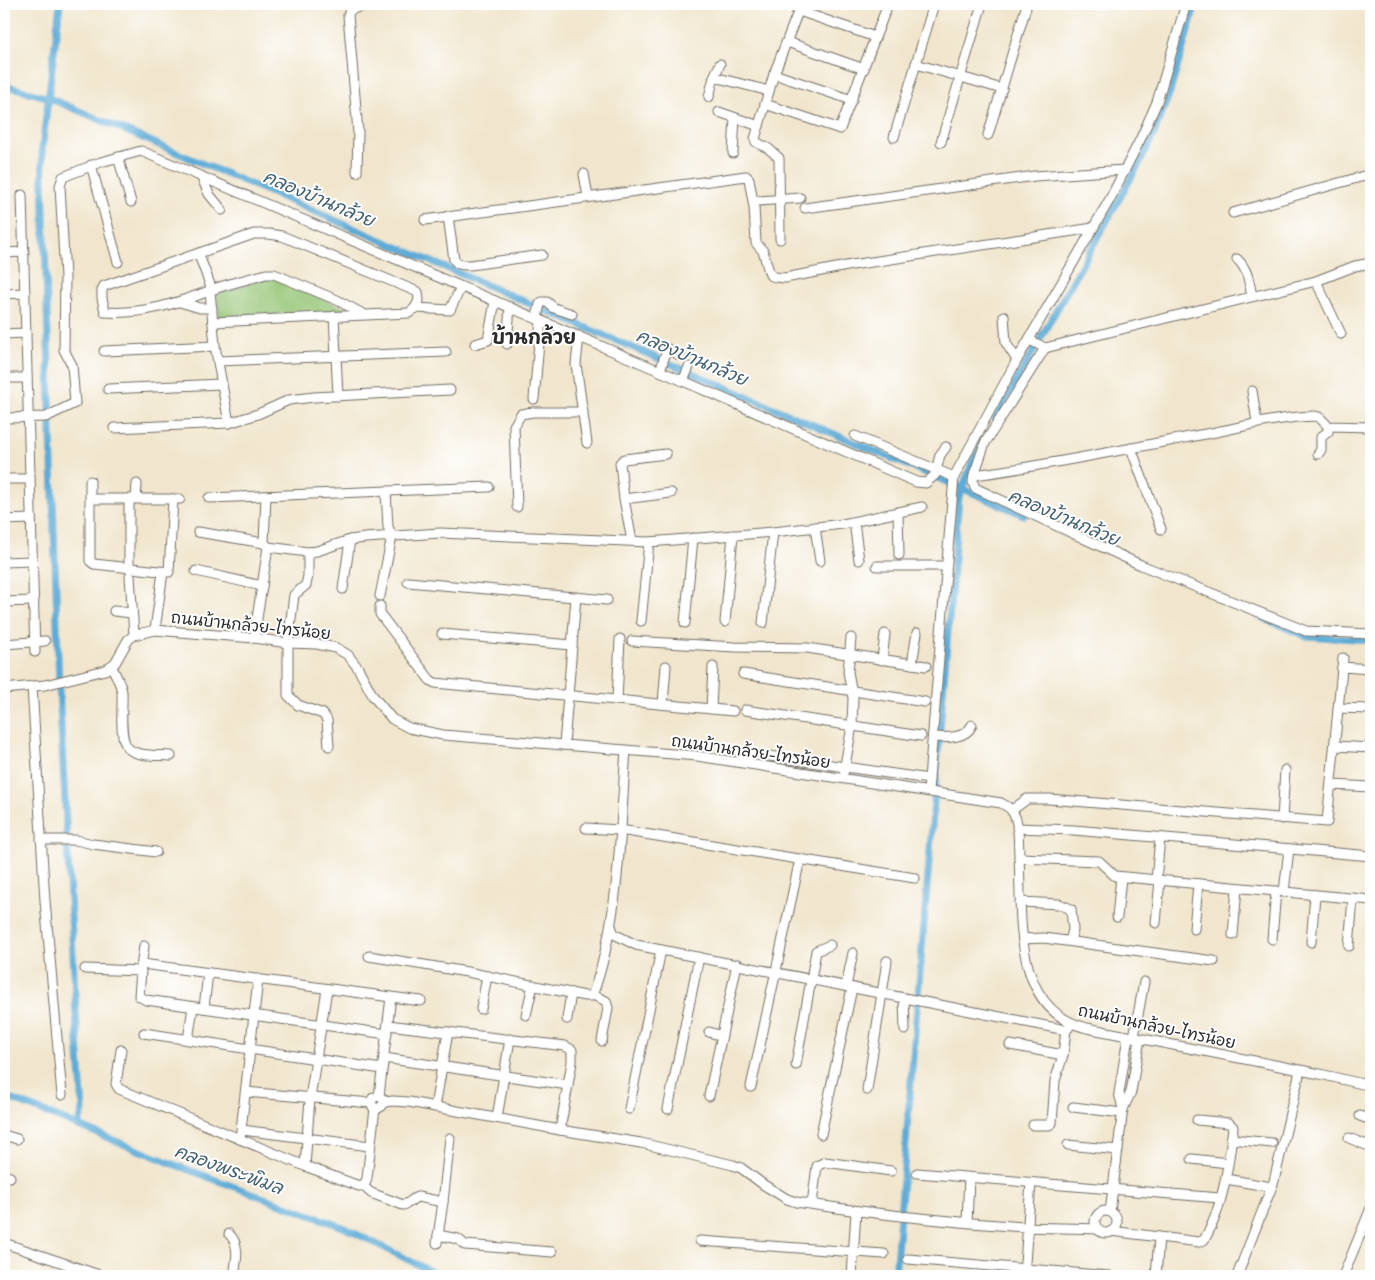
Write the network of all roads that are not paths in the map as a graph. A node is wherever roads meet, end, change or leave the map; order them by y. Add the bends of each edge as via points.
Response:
1 (368, 4) edge
2 (934, 4) edge
3 (982, 4) edge
4 (1027, 4) edge
5 (1186, 4) edge
6 (885, 5) edge
7 (800, 7) edge
8 (347, 8) edge
9 (876, 38) junction
10 (787, 42) junction
11 (720, 64) dead end
12 (916, 64) junction
13 (864, 69) junction
14 (774, 74) junction
15 (714, 77) junction
16 (960, 77) junction
17 (1002, 89) junction
18 (769, 91) junction
19 (709, 97) dead end
20 (852, 100) junction
21 (765, 104) junction
22 (719, 112) dead end
23 (736, 118) junction
24 (759, 126) junction
25 (988, 136) dead end
26 (894, 137) dead end
27 (942, 142) dead end
28 (733, 153) dead end
29 (118, 157) junction
30 (91, 165) junction
31 (1124, 170) junction
32 (357, 172) dead end
33 (584, 174) dead end
34 (1371, 174) edge
35 (201, 176) junction
36 (22, 196) dead end
37 (588, 198) junction
38 (800, 198) dead end
39 (780, 199) junction
40 (759, 201) dead end
41 (131, 202) dead end
42 (805, 208) dead end
43 (222, 210) dead end
44 (1233, 214) dead end
45 (448, 216) junction
46 (424, 220) dead end
47 (1093, 228) junction
48 (780, 239) dead end
49 (24, 252) junction
50 (4, 253) edge
51 (199, 255) junction
52 (542, 255) dead end
53 (1238, 258) dead end
54 (118, 262) dead end
55 (1371, 263) edge
56 (1316, 281) junction
57 (461, 287) junction
58 (211, 291) junction
59 (25, 293) junction
60 (4, 294) edge
61 (1252, 296) junction
62 (495, 301) junction
63 (180, 302) junction
64 (510, 307) junction
65 (212, 308) junction
66 (415, 308) junction
67 (363, 314) junction
68 (539, 314) junction
69 (572, 314) dead end
70 (334, 316) junction
71 (1004, 316) dead end
72 (213, 322) junction
73 (26, 333) junction
74 (4, 334) edge
75 (1341, 334) dead end
76 (579, 336) junction
77 (475, 344) dead end
78 (508, 344) dead end
79 (1037, 344) junction
80 (215, 346) junction
81 (104, 351) dead end
82 (446, 352) dead end
83 (681, 356) dead end
84 (336, 357) junction
85 (1017, 360) junction
86 (218, 361) junction
87 (660, 369) junction
88 (689, 369) dead end
89 (4, 378) edge
90 (27, 378) junction
91 (683, 380) junction
92 (222, 384) junction
93 (108, 389) dead end
94 (450, 390) dead end
95 (1252, 391) dead end
96 (338, 396) junction
97 (534, 399) dead end
98 (75, 403) junction
99 (583, 412) junction
100 (76, 413) dead end
101 (4, 418) edge
102 (30, 418) junction
103 (1257, 422) junction
104 (229, 423) junction
105 (1328, 426) junction
106 (1371, 427) edge
107 (114, 428) dead end
108 (855, 436) dead end
109 (587, 444) dead end
110 (946, 448) dead end
111 (1131, 448) junction
112 (666, 454) dead end
113 (1318, 454) dead end
114 (935, 472) junction
115 (974, 474) junction
116 (4, 479) edge
117 (30, 479) junction
118 (90, 481) dead end
119 (953, 483) junction
120 (137, 484) dead end
121 (489, 487) dead end
122 (386, 491) junction
123 (670, 492) dead end
124 (266, 496) junction
125 (132, 498) junction
126 (209, 498) dead end
127 (91, 499) junction
128 (624, 499) junction
129 (517, 507) dead end
130 (922, 507) dead end
131 (898, 512) junction
132 (31, 519) junction
133 (4, 520) edge
134 (854, 522) junction
135 (815, 527) junction
136 (1161, 529) dead end
137 (198, 532) dead end
138 (772, 532) junction
139 (733, 535) junction
140 (392, 536) junction
141 (693, 538) junction
142 (350, 540) junction
143 (632, 541) junction
144 (649, 542) junction
145 (266, 545) junction
146 (308, 552) junction
147 (899, 555) dead end
148 (859, 560) dead end
149 (31, 561) junction
150 (820, 561) dead end
151 (4, 562) edge
152 (877, 566) dead end
153 (946, 566) junction
154 (196, 571) dead end
155 (129, 572) junction
156 (163, 572) junction
157 (408, 582) dead end
158 (262, 586) junction
159 (343, 589) dead end
160 (380, 596) dead end
161 (576, 597) junction
162 (607, 600) dead end
163 (34, 601) junction
164 (4, 602) edge
165 (380, 606) dead end
166 (114, 611) dead end
167 (132, 613) junction
168 (642, 621) dead end
169 (685, 622) dead end
170 (725, 622) dead end
171 (763, 623) dead end
172 (155, 630) junction
173 (917, 633) dead end
174 (442, 634) dead end
175 (885, 634) dead end
176 (1371, 634) edge
177 (134, 635) junction
178 (254, 638) junction
179 (851, 638) dead end
180 (620, 639) dead end
181 (45, 641) dead end
182 (632, 641) dead end
183 (288, 643) junction
184 (4, 644) edge
185 (572, 645) junction
186 (35, 647) junction
187 (850, 654) junction
188 (882, 660) junction
189 (912, 664) junction
190 (666, 666) dead end
191 (926, 666) dead end
192 (112, 667) junction
193 (713, 667) dead end
194 (1371, 669) edge
195 (743, 674) dead end
196 (32, 686) junction
197 (4, 689) edge
198 (851, 690) junction
199 (568, 695) junction
200 (617, 700) junction
201 (925, 702) dead end
202 (663, 704) junction
203 (1338, 708) junction
204 (711, 709) junction
205 (1371, 709) edge
206 (744, 710) dead end
207 (733, 711) dead end
208 (972, 725) dead end
209 (852, 726) junction
210 (921, 736) dead end
211 (934, 737) junction
212 (564, 744) junction
213 (329, 746) dead end
214 (1335, 746) junction
215 (1371, 748) edge
216 (626, 750) junction
217 (172, 756) dead end
218 (736, 762) junction
219 (845, 766) junction
220 (1285, 770) dead end
221 (843, 779) junction
222 (929, 779) junction
223 (1332, 785) junction
224 (1371, 787) edge
225 (933, 792) junction
226 (1012, 810) junction
227 (1282, 819) junction
228 (586, 828) dead end
229 (1017, 828) junction
230 (620, 830) junction
231 (1160, 838) junction
232 (42, 840) junction
233 (1289, 849) junction
234 (156, 852) dead end
235 (1371, 856) edge
236 (1019, 858) junction
237 (800, 859) junction
238 (1121, 877) junction
239 (915, 878) dead end
240 (1158, 880) junction
241 (1198, 884) junction
242 (1237, 888) junction
243 (1280, 892) junction
244 (1315, 895) junction
245 (1353, 898) junction
246 (1371, 900) edge
247 (1021, 902) junction
248 (1117, 917) dead end
249 (1156, 923) dead end
250 (610, 926) junction
251 (1194, 929) dead end
252 (1233, 935) dead end
253 (1023, 939) junction
254 (1272, 939) dead end
255 (1070, 941) junction
256 (1311, 942) dead end
257 (830, 945) dead end
258 (144, 946) dead end
259 (1350, 946) dead end
260 (661, 950) junction
261 (853, 953) dead end
262 (369, 956) dead end
263 (699, 957) junction
264 (886, 960) dead end
265 (1214, 961) dead end
266 (737, 964) junction
267 (142, 968) junction
268 (85, 969) dead end
269 (208, 972) junction
270 (776, 972) junction
271 (488, 976) junction
272 (812, 978) junction
273 (258, 979) junction
274 (1144, 982) dead end
275 (533, 985) junction
276 (849, 987) junction
277 (327, 989) junction
278 (571, 993) junction
279 (882, 994) junction
280 (593, 995) junction
281 (391, 997) junction
282 (904, 998) junction
283 (421, 1001) dead end
284 (193, 1007) junction
285 (204, 1008) junction
286 (481, 1009) dead end
287 (526, 1014) dead end
288 (254, 1016) junction
289 (567, 1020) dead end
290 (322, 1025) junction
291 (1069, 1027) junction
292 (387, 1030) junction
293 (905, 1030) dead end
294 (448, 1032) junction
295 (709, 1032) dead end
296 (144, 1033) dead end
297 (722, 1036) junction
298 (1134, 1038) junction
299 (510, 1039) junction
300 (188, 1040) junction
301 (602, 1041) dead end
302 (1010, 1045) dead end
303 (122, 1050) dead end
304 (250, 1050) junction
305 (1063, 1055) junction
306 (384, 1058) junction
307 (316, 1060) junction
308 (796, 1065) dead end
309 (442, 1066) junction
310 (382, 1069) junction
311 (1300, 1071) junction
312 (504, 1075) junction
313 (568, 1085) junction
314 (1371, 1086) edge
315 (751, 1087) dead end
316 (867, 1090) dead end
317 (246, 1092) junction
318 (62, 1095) dead end
319 (709, 1096) dead end
320 (310, 1098) junction
321 (381, 1099) junction
322 (373, 1106) junction
323 (435, 1107) junction
324 (1072, 1107) dead end
325 (629, 1108) dead end
326 (668, 1109) dead end
327 (1123, 1111) junction
328 (1360, 1116) dead end
329 (497, 1118) junction
330 (1197, 1120) dead end
331 (1371, 1120) edge
332 (1033, 1125) dead end
333 (560, 1130) junction
334 (241, 1134) junction
335 (821, 1134) dead end
336 (4, 1135) edge
337 (306, 1137) junction
338 (450, 1138) dead end
339 (1349, 1138) dead end
340 (18, 1139) dead end
341 (1232, 1139) junction
342 (1371, 1141) edge
343 (1272, 1143) dead end
344 (1068, 1145) dead end
345 (370, 1146) junction
346 (1118, 1150) junction
347 (1192, 1159) dead end
348 (1228, 1162) junction
349 (305, 1166) junction
350 (892, 1171) dead end
351 (917, 1173) dead end
352 (969, 1178) junction
353 (1226, 1179) junction
354 (1030, 1183) junction
355 (362, 1186) junction
356 (1266, 1186) dead end
357 (1113, 1189) junction
358 (1220, 1198) junction
359 (443, 1202) junction
360 (812, 1204) junction
361 (1371, 1208) edge
362 (856, 1212) junction
363 (1110, 1212) junction
364 (967, 1222) junction
365 (1027, 1227) junction
366 (1098, 1229) junction
367 (1111, 1231) junction
368 (229, 1234) dead end
369 (1159, 1237) junction
370 (700, 1241) dead end
371 (4, 1244) edge
372 (552, 1252) dead end
373 (854, 1252) junction
374 (884, 1254) dead end
375 (908, 1259) dead end
376 (1024, 1273) edge
377 (4, 1274) edge
378 (11, 1276) edge
379 (102, 1276) edge
380 (234, 1276) edge
381 (852, 1276) edge
382 (1109, 1276) edge
383 (1156, 1276) edge
384 (1237, 1276) edge
385 (1343, 1276) edge

1 - 8 street
2 - 12 street
3 - 16 street
4 - 17 street
5 - 31 street via 1157,102
6 - 9 street
7 - 9 street
7 - 10 street
8 - 32 street via 358,132
9 - 13 street
10 - 13 street
10 - 14 street
11 - 15 street
12 - 16 street
12 - 26 street
13 - 20 street
14 - 18 street
14 - 20 street
15 - 18 street
15 - 19 street
16 - 17 street
16 - 27 street
17 - 25 street
18 - 21 street
20 - 21 street via 842,128 838,130
21 - 24 street
22 - 23 street
23 - 24 street
23 - 28 street
24 - 39 street via 755,141 779,158
29 - 30 street
29 - 35 street via 141,151
29 - 41 street
30 - 54 street
30 - 98 street via 63,177 60,186 65,278 64,350 72,365
31 - 42 street via 1036,176
31 - 47 street
33 - 37 street
34 - 44 street
35 - 43 street
35 - 57 street
36 - 49 street
37 - 45 street
37 - 47 street via 746,176 754,207 756,243 763,251 770,275 785,278
38 - 39 street
39 - 40 street
39 - 48 street
45 - 46 street
45 - 52 street via 454,260 461,266
47 - 79 street
49 - 50 street
49 - 59 street
51 - 58 street
51 - 63 street via 104,286 102,290 106,312 155,309
51 - 66 street via 254,234 282,236 418,292
53 - 61 street via 1247,272
55 - 56 street
56 - 61 street
56 - 75 street
57 - 62 street
57 - 66 street via 450,310
58 - 63 street
58 - 65 street
58 - 67 street via 274,274
59 - 60 street
59 - 73 street
61 - 79 street
62 - 64 street
62 - 77 street via 488,340
63 - 65 street
64 - 68 street
64 - 78 street
65 - 72 street
66 - 67 street via 409,312
67 - 70 street
68 - 69 street via 542,302
68 - 76 street
68 - 97 street
70 - 72 street
70 - 84 street
71 - 85 street via 1006,343
72 - 80 street
73 - 74 street
73 - 90 street
76 - 87 street
76 - 99 street via 576,364
79 - 85 street
79 - 115 street via 985,444
80 - 81 street
80 - 86 street
82 - 84 street
83 - 87 street via 670,349
84 - 86 street
84 - 96 street
85 - 119 street
86 - 92 street
87 - 91 street
88 - 91 street
89 - 90 street
90 - 102 street
91 - 114 street via 916,482 926,483
92 - 93 street
92 - 104 street
94 - 96 street
95 - 103 street
96 - 104 street via 289,400
98 - 100 street
98 - 102 street via 46,417
99 - 109 street
99 - 129 street via 533,412 521,414 518,418 514,426
101 - 102 street
102 - 117 street
103 - 105 street via 1315,416
103 - 111 street
104 - 107 street
105 - 106 street
105 - 113 street via 1328,432 1321,437
108 - 114 street
110 - 114 street via 940,455
111 - 115 street via 1015,470
111 - 136 street
112 - 128 street via 621,461
114 - 119 street
115 - 176 street via 973,482 981,492 1150,569 1306,631
116 - 117 street
117 - 132 street
118 - 127 street
119 - 153 street
120 - 125 street
121 - 122 street
122 - 124 street
122 - 140 street via 388,527
123 - 128 street
124 - 126 street
124 - 145 street
125 - 127 street
125 - 155 street
125 - 156 street via 177,499 170,571
127 - 155 street via 90,562
128 - 143 street
130 - 131 street
131 - 134 street
131 - 147 street
132 - 133 street
132 - 149 street
134 - 135 street
134 - 148 street
135 - 138 street
135 - 150 street
137 - 145 street
138 - 139 street
138 - 171 street
139 - 141 street
139 - 170 street
140 - 142 street
140 - 143 street via 440,533
140 - 160 street
141 - 144 street
141 - 169 street
142 - 146 street
142 - 159 street
143 - 144 street
144 - 168 street
145 - 146 street
145 - 158 street
146 - 183 street via 308,576 306,585 294,594
149 - 151 street
149 - 163 street
152 - 153 street
153 - 211 street
154 - 158 street
155 - 156 street
155 - 167 street
156 - 172 street
157 - 161 street
158 - 178 street
161 - 162 street
161 - 185 street
163 - 164 street
163 - 186 street
165 - 199 street via 380,614 432,682
166 - 167 street
167 - 177 street
172 - 177 street, ถนนบ้านกล้วย-ไทรน้อย
172 - 178 street, ถนนบ้านกล้วย-ไทรน้อย
173 - 189 street
174 - 185 street
175 - 188 street
177 - 192 street
178 - 183 street, ถนนบ้านกล้วย-ไทรน้อย
179 - 187 street
180 - 200 street
181 - 186 street
182 - 187 street via 807,648
183 - 212 street, ถนนบ้านกล้วย-ไทรน้อย via 327,646 348,655 384,711 409,728 444,735
183 - 213 street via 288,695 298,705 323,714 327,720
184 - 186 street
185 - 199 street
187 - 188 street
187 - 198 street
188 - 189 street
189 - 191 street
190 - 202 street
192 - 196 street via 70,680
192 - 217 street via 122,692 122,726 128,749
193 - 204 street
194 - 203 street via 1343,663
195 - 198 street
196 - 197 street
196 - 232 street
198 - 201 street
198 - 209 street
199 - 200 street
199 - 212 street
200 - 202 street
202 - 204 street
203 - 205 street
203 - 214 street
204 - 207 street
206 - 209 street
208 - 211 street via 963,734
209 - 210 street
209 - 219 street
211 - 222 street
212 - 216 street, ถนนบ้านกล้วย-ไทรน้อย
214 - 215 street
214 - 223 street
216 - 218 street, ถนนบ้านกล้วย-ไทรน้อย
216 - 230 street
218 - 219 street via 754,755
218 - 221 street, ถนนบ้านกล้วย-ไทรน้อย
219 - 221 street
219 - 222 street
220 - 227 street
221 - 225 street, ถนนบ้านกล้วย-ไทรน้อย
222 - 225 street
223 - 224 street
223 - 227 street via 1327,822
225 - 226 street, ถนนบ้านกล้วย-ไทรน้อย via 1002,803
226 - 227 street via 1027,799 1049,799
226 - 229 street, ถนนบ้านกล้วย-ไทรน้อย
228 - 230 street
229 - 231 street
229 - 236 street, ถนนบ้านกล้วย-ไทรน้อย
230 - 237 street
230 - 250 street
231 - 233 street
231 - 240 street
232 - 234 street via 76,840
232 - 318 street
233 - 235 street
233 - 243 street
236 - 238 street via 1099,861 1115,876
236 - 247 street, ถนนบ้านกล้วย-ไทรน้อย
237 - 239 street
237 - 270 street
238 - 240 street
238 - 248 street
240 - 241 street
240 - 249 street
241 - 242 street
241 - 251 street
242 - 243 street
242 - 252 street
243 - 244 street
243 - 254 street
244 - 245 street
244 - 256 street
245 - 246 street
245 - 259 street
247 - 253 street, ถนนบ้านกล้วย-ไทรน้อย
247 - 255 street via 1059,904 1071,909 1073,930
250 - 260 street via 622,939
250 - 280 street via 601,974
253 - 255 street
253 - 291 street, ถนนบ้านกล้วย-ไทรน้อย via 1027,967 1038,993
255 - 265 street
257 - 272 street via 816,951
258 - 267 street
260 - 263 street
260 - 325 street
261 - 276 street
262 - 271 street
263 - 266 street
263 - 326 street
264 - 279 street
266 - 270 street
266 - 297 street
267 - 268 street
267 - 269 street
267 - 284 street via 141,998
269 - 273 street
269 - 285 street
270 - 272 street
270 - 315 street
271 - 275 street
271 - 286 street
272 - 276 street
272 - 308 street
273 - 277 street
273 - 288 street
274 - 298 street
275 - 278 street
275 - 287 street
276 - 279 street
276 - 335 street
277 - 281 street
277 - 290 street
278 - 280 street
278 - 289 street
279 - 282 street
279 - 316 street
280 - 301 street via 606,1001 608,1008
281 - 283 street
281 - 292 street
282 - 291 street
282 - 293 street
284 - 285 street
284 - 300 street
285 - 288 street
288 - 290 street
288 - 304 street
290 - 292 street
290 - 307 street
291 - 298 street, ถนนบ้านกล้วย-ไทรน้อย
291 - 305 street
292 - 294 street
292 - 306 street
294 - 299 street
294 - 309 street
295 - 297 street
296 - 300 street
297 - 319 street
298 - 311 street, ถนนบ้านกล้วย-ไทรน้อย
298 - 327 street via 1119,1093
299 - 312 street
299 - 313 street via 565,1046 572,1050
300 - 304 street
302 - 305 street
303 - 334 street via 116,1084 119,1088
304 - 307 street
304 - 317 street
305 - 332 street via 1055,1081 1052,1122
306 - 309 street
306 - 310 street
307 - 310 street
307 - 320 street
309 - 312 street
309 - 323 street
310 - 321 street
311 - 314 street, ถนนบ้านกล้วย-ไทรน้อย
311 - 384 street via 1274,1181
312 - 313 street
312 - 329 street
313 - 333 street
317 - 320 street
317 - 334 street
320 - 322 street
320 - 337 street
321 - 322 street via 373,1098
321 - 323 street
322 - 345 street
323 - 329 street
324 - 327 street
327 - 346 street
328 - 331 street
329 - 333 street
330 - 341 street via 1230,1124 1233,1127
333 - 360 street via 641,1143 733,1164 787,1199
334 - 337 street
334 - 349 street
336 - 340 street
337 - 345 street
337 - 349 street
338 - 359 street
339 - 342 street via 1366,1145
341 - 343 street
341 - 348 street
344 - 346 street
345 - 355 street via 366,1182
346 - 357 street
347 - 348 street
348 - 353 street
349 - 355 street
350 - 360 street via 820,1164 816,1166
351 - 352 street
352 - 354 street
352 - 364 street
353 - 356 street
353 - 358 street
354 - 357 street
354 - 365 street
355 - 359 street via 371,1193 403,1204 415,1197
357 - 358 street
357 - 363 street
358 - 369 street via 1204,1240
359 - 372 street via 438,1239 458,1240 465,1245
360 - 362 street
361 - 385 street
362 - 364 street
362 - 373 street
363 - 366 street via 1096,1216
363 - 367 street via 1116,1216 1117,1222
364 - 365 street
365 - 366 street
365 - 376 street
366 - 367 street via 1106,1233
367 - 369 street
368 - 380 street via 237,1247
369 - 383 street
370 - 373 street
371 - 379 street
373 - 374 street
373 - 381 street
375 - 376 street
376 - 382 street
377 - 378 street

